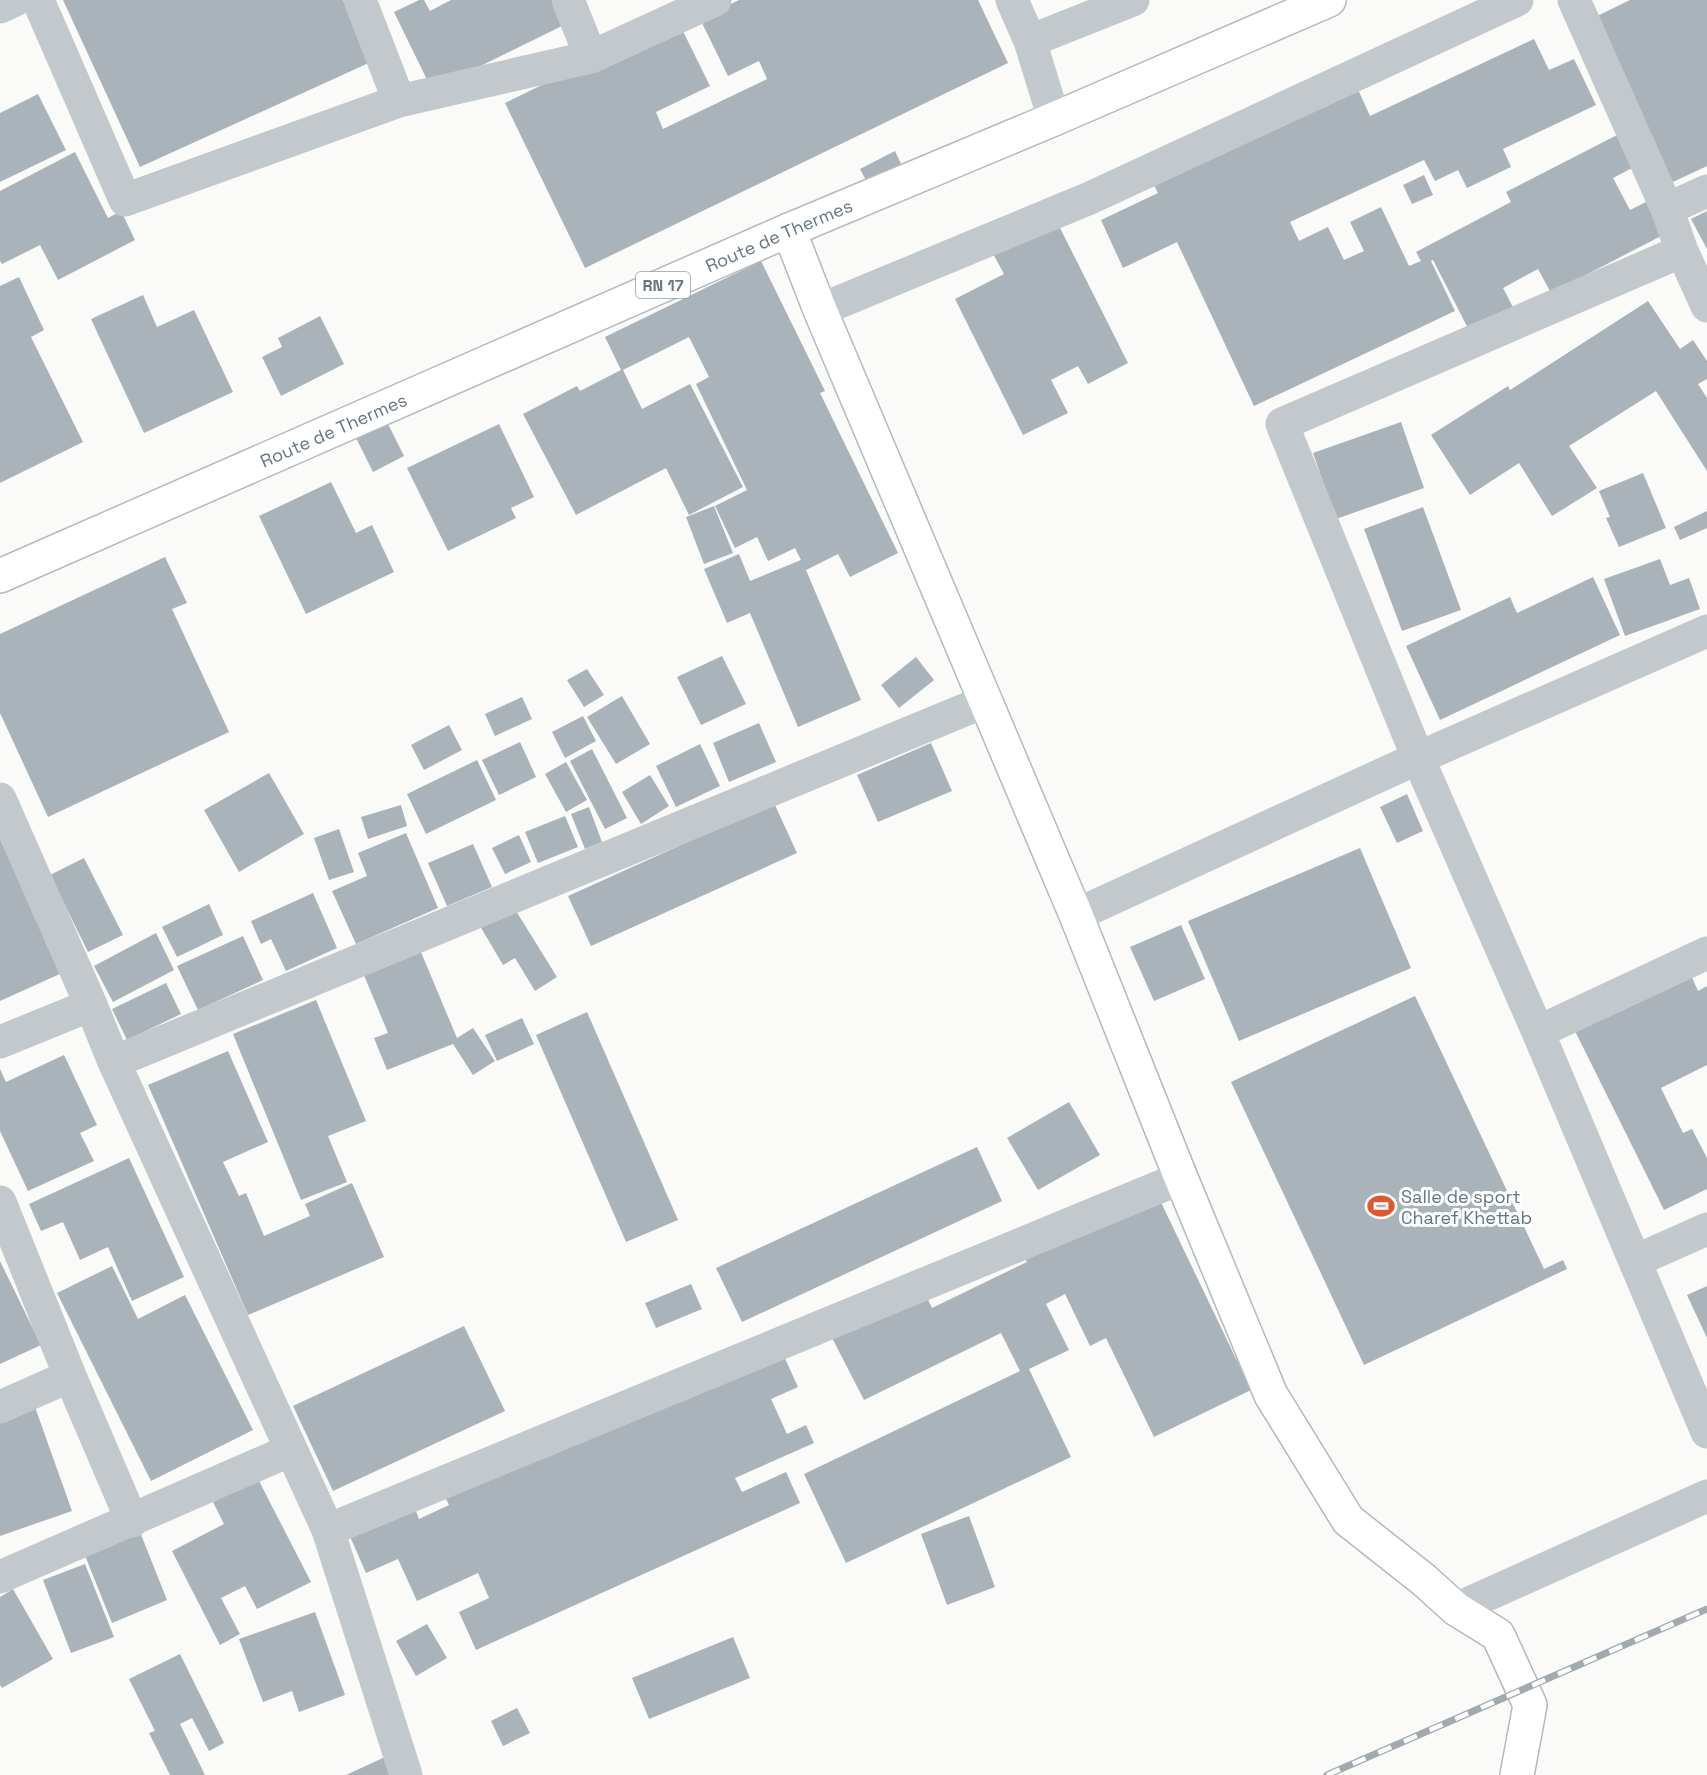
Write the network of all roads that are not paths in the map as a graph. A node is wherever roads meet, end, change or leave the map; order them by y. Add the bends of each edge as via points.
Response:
1 (15, 0) edge
2 (38, 0) edge
3 (360, 0) edge
4 (568, 0) edge
5 (716, 0) edge
6 (1012, 0) edge
7 (1133, 0) edge
8 (1329, 0) edge
9 (1517, 0) edge
10 (1574, 0) edge
11 (0, 7) edge
12 (1030, 41) junction
13 (591, 57) junction
14 (399, 101) junction
15 (1054, 119) junction
16 (1707, 191) edge
17 (1667, 209) junction
18 (789, 230) junction
19 (1682, 251) junction
20 (1707, 306) edge
21 (820, 310) junction
22 (0, 576) edge
23 (1707, 631) edge
24 (986, 700) junction
25 (1418, 758) junction
26 (0, 799) edge
27 (1076, 915) junction
28 (1707, 953) edge
29 (91, 1005) junction
30 (1538, 1032) junction
31 (0, 1042) edge
32 (114, 1062) junction
33 (1181, 1178) junction
34 (0, 1202) edge
35 (1707, 1230) edge
36 (1635, 1261) junction
37 (70, 1376) junction
38 (0, 1407) edge
39 (1707, 1432) edge
40 (291, 1450) junction
41 (1707, 1496) edge
42 (132, 1521) junction
43 (328, 1530) junction
44 (0, 1577) edge
45 (1456, 1609) junction
46 (406, 1775) edge
47 (1517, 1775) edge

1 - 11 street
2 - 14 street via 125,200
3 - 14 street
4 - 13 street
5 - 13 street
6 - 12 street
7 - 12 street
8 - 15 main road, Route de Thermes / RN 17
9 - 21 street via 1090,198
10 - 17 street
12 - 15 street
13 - 14 street
15 - 18 main road, Route de Thermes / RN 17
16 - 17 street
17 - 19 street
18 - 21 main road
18 - 22 main road, Route de Thermes / RN 17
19 - 20 street
19 - 25 street via 1282,424
21 - 24 main road
23 - 25 street
24 - 27 main road
24 - 32 street
25 - 27 street
25 - 30 street
26 - 29 street
27 - 33 main road
28 - 30 street
29 - 31 street
29 - 32 street
30 - 36 street
32 - 40 street
33 - 43 street
33 - 45 main road via 1271,1395 1348,1520
34 - 37 street
35 - 36 street
36 - 39 street
37 - 38 street
37 - 42 street
40 - 42 street
40 - 43 street
41 - 45 street
42 - 44 street
43 - 46 street
45 - 47 main road via 1498,1635 1530,1705

